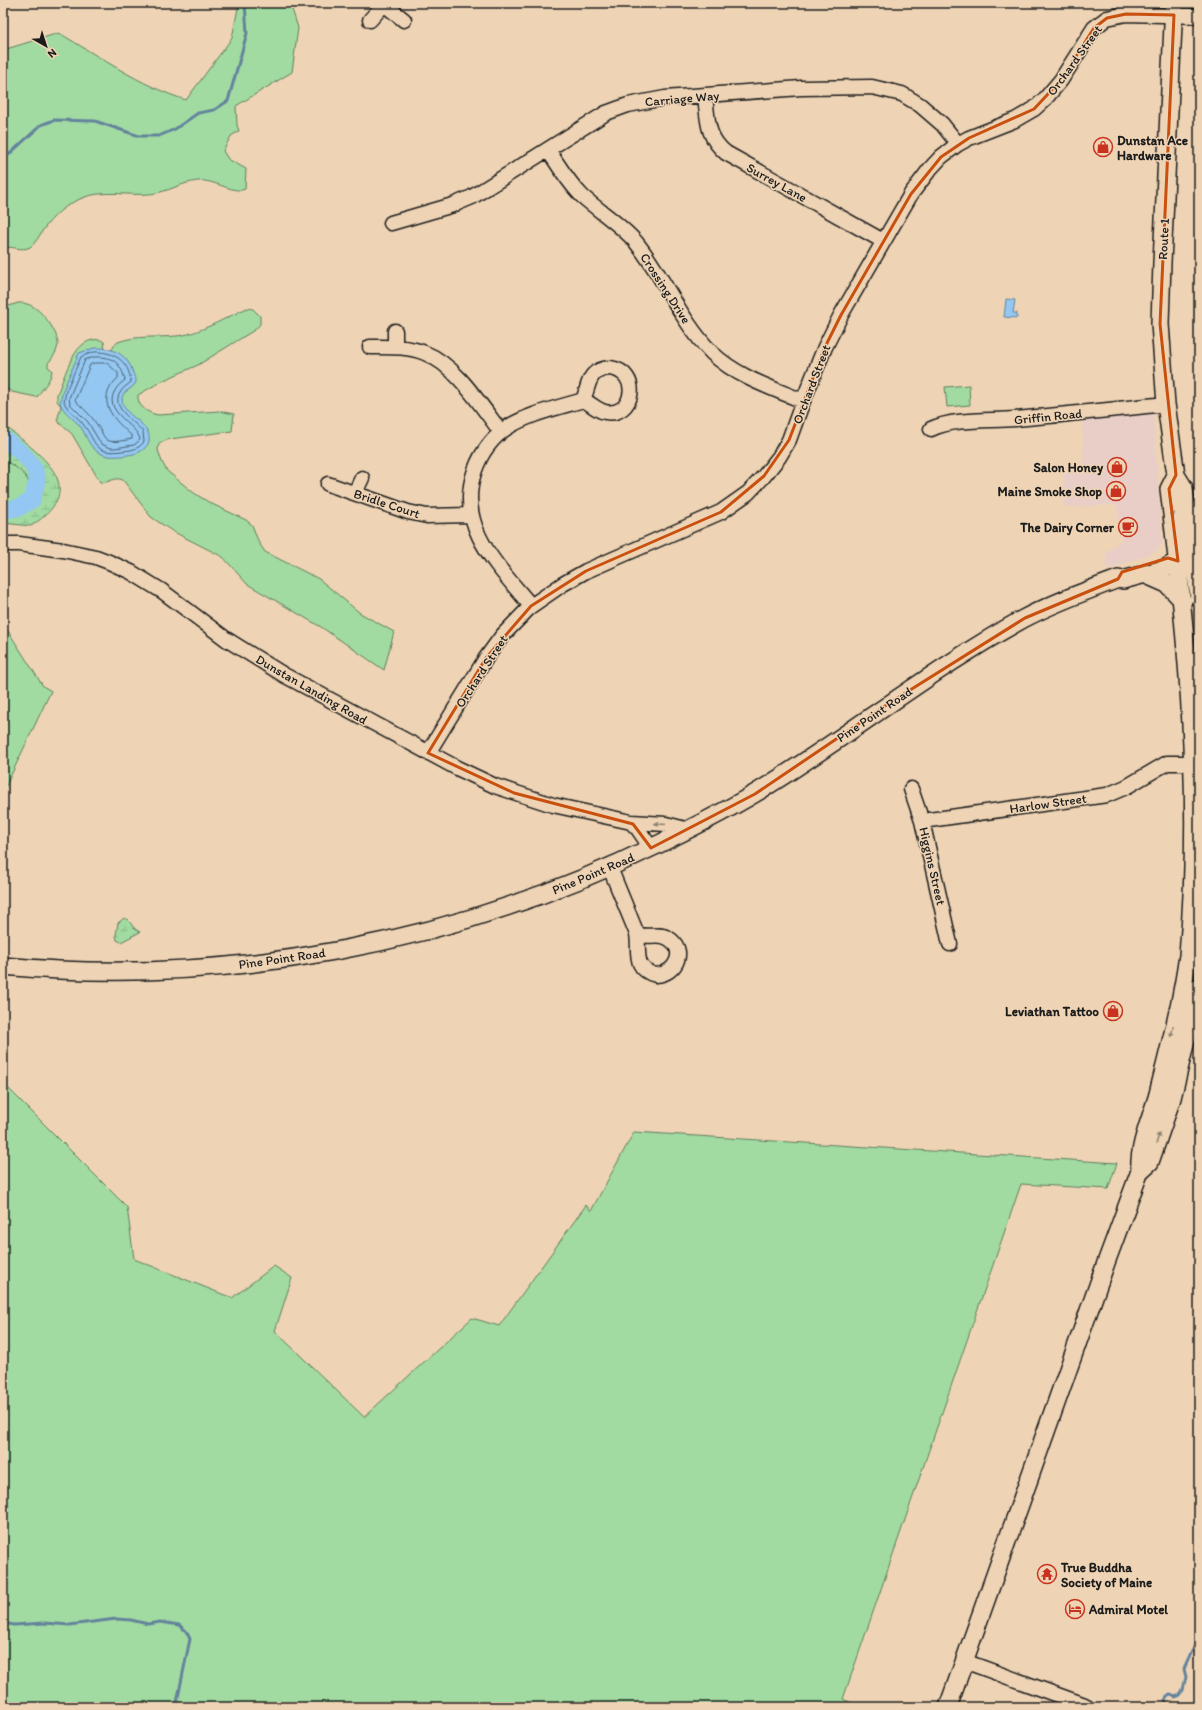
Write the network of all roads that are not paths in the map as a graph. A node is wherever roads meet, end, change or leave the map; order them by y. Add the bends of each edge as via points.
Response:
1 (384, 3) edge
2 (1174, 9) edge
3 (1199, 16) edge
4 (370, 20) dead end
5 (404, 20) dead end
6 (705, 96) junction
7 (958, 144) junction
8 (548, 150) junction
9 (391, 223) dead end
10 (883, 241) junction
11 (395, 330) dead end
12 (370, 347) dead end
13 (395, 347) junction
14 (583, 400) dead end
15 (803, 402) junction
16 (1166, 404) junction
17 (931, 429) dead end
18 (501, 432) junction
19 (362, 478) dead end
20 (328, 484) dead end
21 (355, 493) junction
22 (470, 515) junction
23 (3, 544) edge
24 (1191, 559) edge
25 (1144, 574) junction
26 (1118, 579) junction
27 (1191, 599) edge
28 (531, 606) junction
29 (428, 753) junction
30 (1198, 756) edge
31 (911, 789) dead end
32 (922, 821) junction
33 (631, 822) junction
34 (689, 830) junction
35 (651, 848) junction
36 (610, 868) junction
37 (637, 934) dead end
38 (950, 944) dead end
39 (3, 966) edge
40 (1194, 993) edge
41 (964, 1661) junction
42 (1085, 1705) dead end
43 (948, 1707) edge

1 - 4 street
1 - 5 street
2 - 3 street, Orchard Street
2 - 7 street, Orchard Street via 1107,18 1094,28 1061,80 1034,109 1015,120
2 - 16 main road, Route 1 via 1161,316
6 - 7 street, Carriage Way via 859,86 883,88 902,94 924,108 942,124
6 - 8 street, Carriage Way via 665,98 628,105 594,120
6 - 10 street, Surrey Lane via 710,134 726,153
7 - 10 street, Orchard Street via 941,157 919,182
8 - 9 street, Carriage Way via 472,197
8 - 15 street, Crossing Drive via 573,186 622,228 642,249 692,328 712,353 753,380
10 - 15 street, Orchard Street via 831,334
11 - 13 street
12 - 13 street
13 - 18 street via 424,353 444,365 464,384
14 - 18 street via 530,416
15 - 28 street, Orchard Street via 785,448 764,476 739,500 708,518 586,572
16 - 17 street, Griffin Road via 940,425
16 - 24 main road, Route 1 via 1176,475 1169,489
18 - 22 street via 489,444 477,466 470,493
19 - 21 street
20 - 21 street, Bridle Court
21 - 22 street, Bridle Court via 427,516
22 - 28 street via 483,544
23 - 29 street, Dunstan Landing Road via 63,550 96,557 120,567 162,591 226,639 277,671
24 - 25 main road, Pine Point Road
24 - 26 main road, Pine Point Road via 1168,558 1122,572
24 - 27 main road, Route 1
25 - 26 main road, Pine Point Road
25 - 27 main road
26 - 34 main road, Pine Point Road via 1047,607 1001,632 891,702 755,794
27 - 30 main road, Route 1 via 1190,670
28 - 29 street, Orchard Street via 506,631 486,658
29 - 33 street, Dunstan Landing Road via 514,793 553,805
30 - 32 street, Harlow Street via 1186,750 1126,787 1107,794
30 - 40 main road, Route 1 via 1196,869 1188,956
31 - 32 street, Higgins Street
32 - 38 street, Higgins Street
34 -> 33 street, Dunstan Landing Road via 666,824
33 - 35 street via 642,833
34 - 35 main road, Pine Point Road
35 - 36 main road, Pine Point Road
36 - 37 street
36 - 39 main road, Pine Point Road via 529,900 441,928 313,955 266,962 158,970 80,970
40 - 41 main road, Route 1 via 1172,1098 1150,1162 1140,1171
41 - 42 street
41 - 43 main road, Route 1

